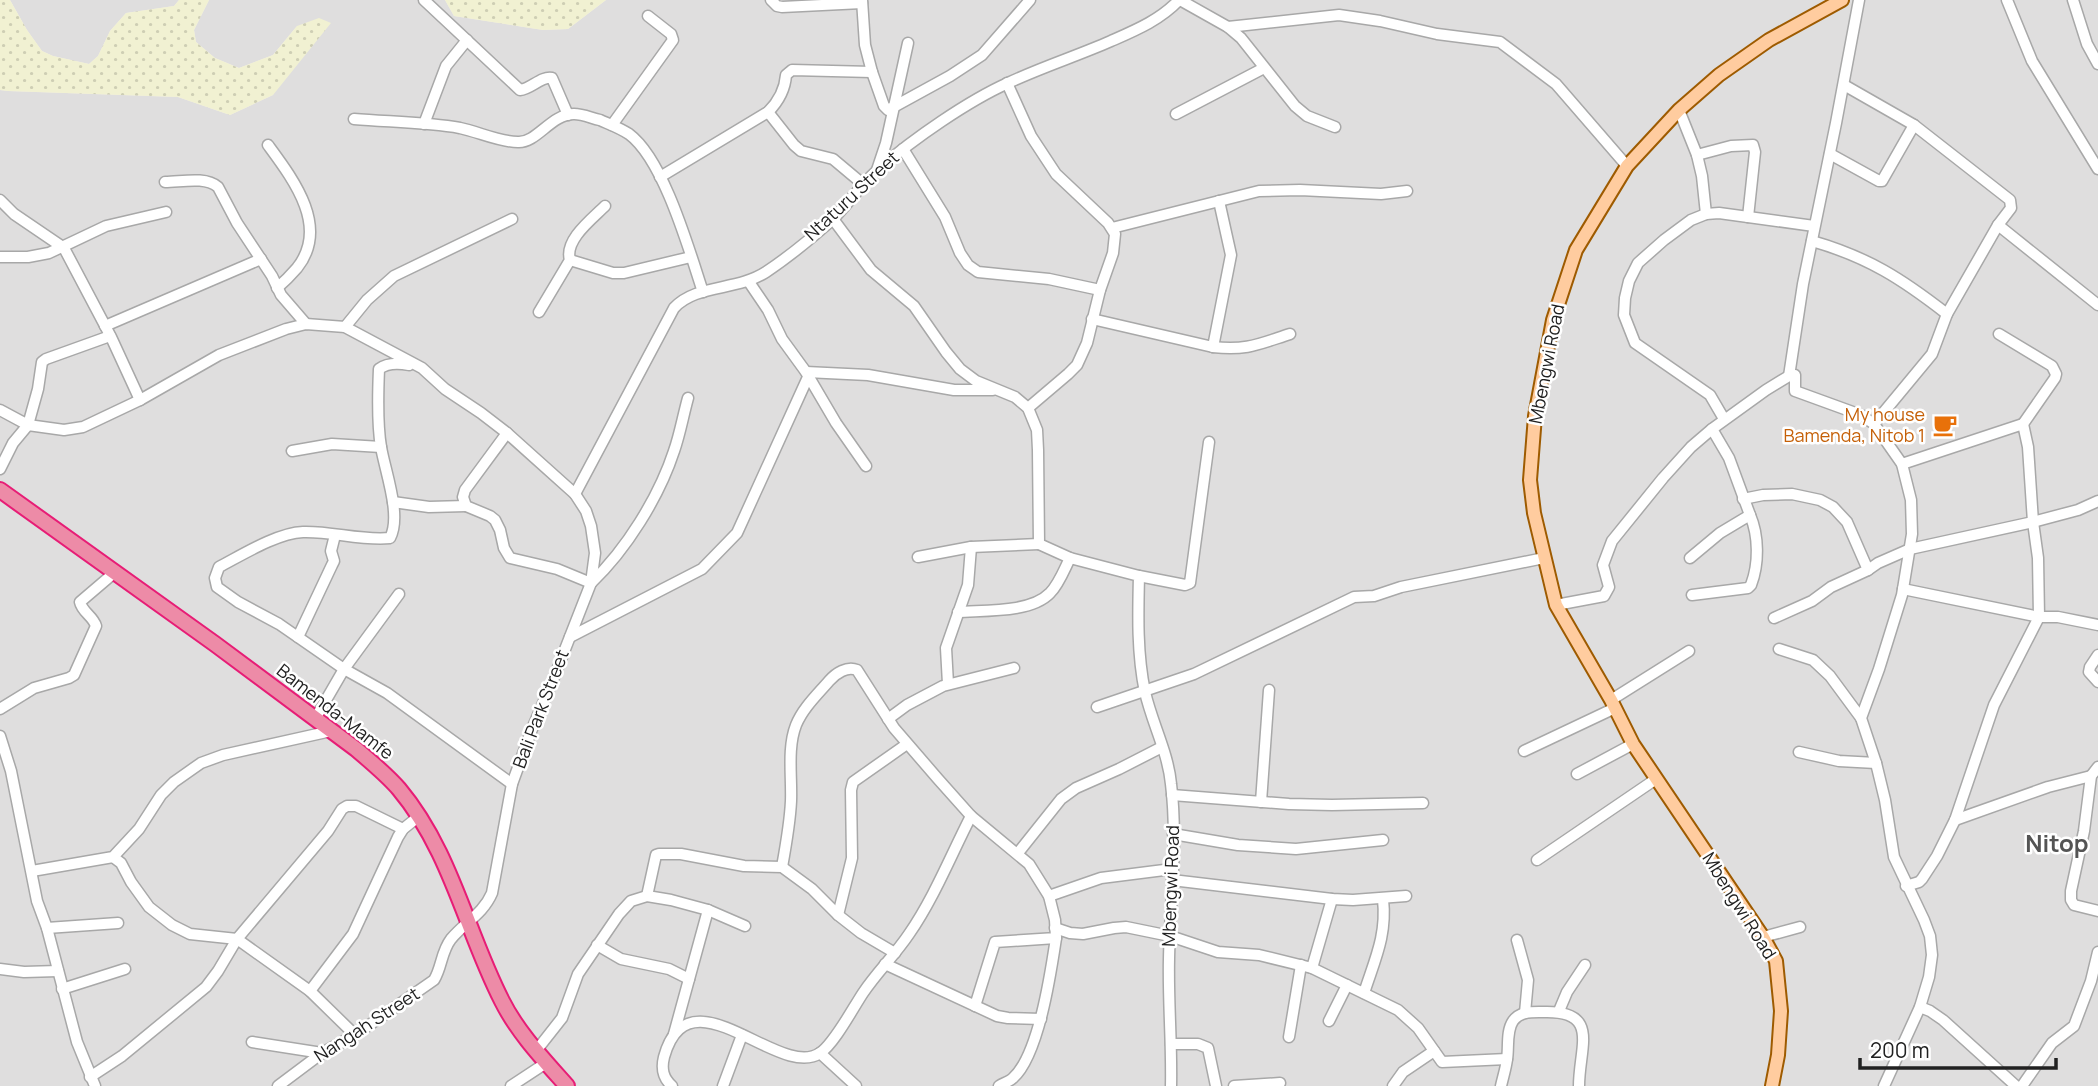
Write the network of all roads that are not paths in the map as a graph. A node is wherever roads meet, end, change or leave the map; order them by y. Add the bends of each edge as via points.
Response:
1 (424, 0) edge
2 (771, 0) edge
3 (1030, 0) edge
4 (1179, 0) edge
5 (1842, 0) edge
6 (1859, 0) edge
7 (2007, 0) edge
8 (2073, 0) edge
9 (862, 1) edge
10 (648, 16) dead end
11 (1228, 27) junction
12 (467, 40) junction
13 (908, 43) dead end
14 (2098, 64) edge
15 (1264, 68) junction
16 (872, 72) junction
17 (1007, 83) junction
18 (1844, 85) junction
19 (892, 108) junction
20 (1679, 110) junction
21 (768, 112) junction
22 (1176, 114) dead end
23 (568, 115) junction
24 (354, 119) dead end
25 (424, 124) junction
26 (612, 125) junction
27 (1914, 125) junction
28 (1335, 127) dead end
29 (268, 145) dead end
30 (903, 149) junction
31 (1830, 154) junction
32 (1697, 155) junction
33 (1627, 166) junction
34 (2098, 169) edge
35 (877, 170) junction
36 (660, 177) junction
37 (165, 182) dead end
38 (864, 185) junction
39 (1407, 191) dead end
40 (0, 200) edge
41 (1219, 201) junction
42 (605, 206) dead end
43 (166, 212) dead end
44 (1706, 214) junction
45 (1748, 216) junction
46 (512, 219) dead end
47 (832, 219) junction
48 (1998, 225) junction
49 (1814, 226) junction
50 (1112, 228) junction
51 (1812, 241) junction
52 (64, 248) junction
53 (0, 257) edge
54 (691, 257) junction
55 (261, 259) junction
56 (570, 260) junction
57 (749, 282) junction
58 (277, 288) junction
59 (1100, 290) junction
60 (703, 292) junction
61 (2098, 305) edge
62 (539, 312) dead end
63 (1947, 314) junction
64 (1092, 319) junction
65 (306, 324) junction
66 (345, 327) junction
67 (108, 331) junction
68 (1290, 334) dead end
69 (1999, 334) dead end
70 (1213, 347) junction
71 (422, 368) junction
72 (807, 374) junction
73 (1789, 376) junction
74 (994, 390) junction
75 (688, 398) dead end
76 (140, 400) junction
77 (1028, 408) junction
78 (0, 410) edge
79 (1724, 419) junction
80 (1874, 424) junction
81 (2024, 424) junction
82 (28, 425) junction
83 (1712, 429) junction
84 (507, 433) junction
85 (1209, 442) dead end
86 (381, 447) junction
87 (292, 451) dead end
88 (1902, 464) junction
89 (866, 466) dead end
90 (0, 469) edge
91 (0, 490) edge
92 (575, 495) junction
93 (1743, 499) junction
94 (2098, 501) edge
95 (393, 502) junction
96 (466, 506) junction
97 (1750, 515) junction
98 (2032, 522) junction
99 (335, 534) junction
100 (1039, 544) junction
101 (971, 547) junction
102 (1910, 550) junction
103 (918, 557) dead end
104 (1070, 558) junction
105 (1544, 558) junction
106 (1690, 558) dead end
107 (1868, 570) junction
108 (114, 573) junction
109 (1139, 576) junction
110 (591, 583) junction
111 (1903, 589) junction
112 (399, 594) dead end
113 (1692, 595) dead end
114 (1556, 605) junction
115 (958, 612) junction
116 (2039, 617) junction
117 (1774, 618) dead end
118 (2098, 625) edge
119 (298, 637) junction
120 (570, 637) junction
121 (1779, 649) dead end
122 (1689, 651) dead end
123 (2098, 655) edge
124 (1014, 668) dead end
125 (344, 669) junction
126 (2098, 682) edge
127 (948, 684) junction
128 (1145, 690) junction
129 (1269, 690) dead end
130 (1613, 704) junction
131 (1097, 707) dead end
132 (0, 709) edge
133 (1861, 718) junction
134 (316, 719) junction
135 (888, 719) junction
136 (331, 731) junction
137 (0, 736) edge
138 (907, 744) junction
139 (1633, 744) junction
140 (1162, 747) junction
141 (1524, 751) dead end
142 (1799, 752) dead end
143 (1876, 763) junction
144 (2095, 772) edge
145 (1577, 774) dead end
146 (1656, 779) junction
147 (512, 784) junction
148 (1172, 796) junction
149 (1262, 802) junction
150 (1423, 803) dead end
151 (971, 816) junction
152 (418, 817) junction
153 (1955, 820) junction
154 (403, 829) junction
155 (1174, 834) junction
156 (1383, 840) dead end
157 (1018, 853) junction
158 (113, 858) junction
159 (1537, 860) dead end
160 (782, 867) junction
161 (1172, 869) junction
162 (32, 871) junction
163 (1172, 880) junction
164 (1906, 886) junction
165 (647, 896) junction
166 (1049, 896) junction
167 (1406, 896) dead end
168 (1332, 899) junction
169 (1383, 899) junction
170 (708, 910) junction
171 (2098, 911) edge
172 (838, 915) junction
173 (118, 923) dead end
174 (469, 923) junction
175 (746, 926) dead end
176 (1800, 927) dead end
177 (47, 928) junction
178 (1056, 933) junction
179 (1170, 936) junction
180 (1763, 937) junction
181 (237, 939) junction
182 (1517, 940) dead end
183 (597, 945) junction
184 (2098, 952) edge
185 (895, 953) junction
186 (885, 964) junction
187 (1301, 965) junction
188 (1585, 965) dead end
189 (1312, 968) junction
190 (0, 969) edge
191 (125, 969) dead end
192 (58, 971) junction
193 (689, 978) junction
194 (1347, 985) junction
195 (62, 989) junction
196 (310, 991) junction
197 (1364, 993) junction
198 (975, 1006) junction
199 (1920, 1007) junction
200 (1559, 1012) junction
201 (1525, 1013) junction
202 (1041, 1019) junction
203 (1329, 1021) dead end
204 (674, 1034) junction
205 (355, 1035) junction
206 (742, 1035) junction
207 (1289, 1037) dead end
208 (252, 1042) dead end
209 (1171, 1044) junction
210 (536, 1051) junction
211 (1434, 1051) junction
212 (322, 1053) junction
213 (820, 1053) junction
214 (1507, 1059) junction
215 (546, 1063) junction
216 (92, 1081) edge
217 (1280, 1083) dead end
218 (278, 1086) edge
219 (511, 1086) edge
220 (568, 1086) edge
221 (672, 1086) edge
222 (723, 1086) edge
223 (856, 1086) edge
224 (999, 1086) edge
225 (1171, 1086) edge
226 (1216, 1086) edge
227 (1234, 1086) edge
228 (1393, 1086) edge
229 (1501, 1086) edge
230 (1579, 1086) edge
231 (1772, 1086) edge
232 (1884, 1086) edge
233 (2016, 1086) edge
234 (2022, 1086) edge

1 - 12 street
2 - 9 street via 782,7
3 - 19 street via 982,55
4 - 11 street
4 - 17 street, Ntaturu Street via 1146,26
5 - 20 main road, Mbengwi Road via 1769,40
6 - 18 street
7 - 34 street via 2032,61
8 - 14 street
9 - 16 street
10 - 26 street via 673,40
11 - 15 street
11 - 33 street via 1339,15 1500,42 1556,84
12 - 23 street via 520,90 552,78
12 - 25 street via 446,66
13 - 19 street
15 - 22 street
15 - 28 street via 1307,116
16 - 19 street via 884,106
16 - 21 street via 792,70
17 - 30 street, Ntaturu Street
17 - 50 street via 1031,136 1056,174
18 - 27 street
18 - 31 street
19 - 35 street
20 - 32 street
20 - 33 main road, Mbengwi Road
21 - 36 street
21 - 38 street via 801,151 833,159
23 - 25 street via 517,142
23 - 26 street
24 - 25 street
26 - 36 street via 636,141
27 - 31 street via 1882,181
27 - 48 street via 2010,200 2011,208
29 - 58 street via 300,194 309,219 304,256
30 - 35 street, Ntaturu Street
30 - 59 street via 968,265 978,272
31 - 49 street
32 - 44 street
32 - 45 street via 1753,145
33 - 105 main road, Mbengwi Road via 1577,250 1553,320 1535,416 1530,480
35 - 38 street, Ntaturu Street
36 - 54 street
37 - 55 street via 202,181 218,187
38 - 47 street, Ntaturu Street
39 - 41 street via 1259,191
40 - 52 street
41 - 50 street
41 - 70 street via 1231,255
42 - 56 street via 577,236
43 - 52 street via 106,226
44 - 45 street
44 - 79 street via 1691,220 1638,263 1629,281 1623,315 1635,343 1710,395
45 - 49 street
46 - 66 street via 394,276
47 - 57 street, Ntaturu Street
47 - 74 street via 871,270 914,306 960,369
48 - 61 street
48 - 63 street
49 - 51 street
50 - 59 street via 1113,253
51 - 63 street via 1870,262
51 - 73 street
52 - 53 street via 27,257
52 - 67 street
54 - 56 street via 624,273
54 - 60 street
55 - 58 street
55 - 67 street
56 - 62 street
57 - 60 street, Ntaturu Street
57 - 72 street
58 - 65 street
59 - 64 street
60 - 92 street, Ntaturu Street via 674,308
63 - 80 street via 1932,354
64 - 70 street
64 - 77 street via 1077,365
65 - 66 street
65 - 76 street via 219,355
66 - 71 street
67 - 76 street
67 - 82 street via 42,362
68 - 70 street via 1246,348
69 - 81 street via 2055,370 2055,379
71 - 84 street
71 - 86 street via 398,363 379,369
72 - 74 street via 867,374 954,390
72 - 89 street
72 - 120 street via 737,533 723,549 702,569
73 - 79 street
73 - 80 street via 1795,375 1795,391
74 - 77 street via 1015,397
75 - 110 street via 663,479 622,550
76 - 82 street via 83,427 64,430
77 - 100 street via 1037,430
78 - 82 street
79 - 83 street
80 - 88 street
81 - 88 street
81 - 98 street
82 - 90 street
83 - 93 street via 1729,458
83 - 114 street via 1663,478 1612,541 1603,565 1608,592
84 - 92 street
84 - 96 street via 465,490
85 - 109 street via 1190,583
86 - 87 street via 332,444
86 - 95 street
88 - 102 street via 1912,500
91 - 108 highway, Bamenda-Mamfe
92 - 110 street, Bali Park Street via 586,511 594,540
93 - 97 street
93 - 107 street via 1792,494 1833,507 1847,522
94 - 98 street
95 - 96 street
95 - 99 street via 390,538
96 - 110 street via 495,520 510,558
97 - 106 street
97 - 113 street via 1757,546 1751,585
98 - 102 street
98 - 116 street
99 - 119 street via 334,561
99 - 119 street via 290,534 219,567 216,573 217,587
100 - 101 street
100 - 104 street
101 - 103 street
101 - 115 street via 970,578
102 - 107 street
102 - 111 street
104 - 109 street
104 - 115 street via 1058,583 1041,601 1023,607
105 - 114 main road, Mbengwi Road
105 - 128 street via 1354,597 1219,663
107 - 117 street
108 - 132 street via 80,602 96,626 74,675 34,688
108 - 134 highway, Bamenda-Mamfe
109 - 128 street, Mbengwi Road via 1138,637
110 - 120 street, Bali Park Street
111 - 116 street
111 - 133 street
112 - 125 street
114 - 130 main road, Mbengwi Road
115 - 127 street via 946,648
116 - 118 street
116 - 153 street via 1994,705
119 - 125 street
120 - 147 street, Bali Park Street
121 - 133 street via 1813,660
122 - 130 street
123 - 126 street via 2089,672
124 - 127 street
125 - 134 street
125 - 147 street via 387,693
127 - 135 street
128 - 131 street
128 - 140 street, Mbengwi Road
129 - 149 street
130 - 139 main road, Mbengwi Road
130 - 141 street
133 - 143 street
134 - 136 highway, Bamenda-Mamfe
135 - 138 street
135 - 160 street via 857,670 851,668 833,677 808,704 793,739
136 - 152 highway, Bamenda-Mamfe via 377,767
136 - 158 street via 201,763 161,795 139,830
137 - 162 street
138 - 151 street
138 - 172 street via 853,782 852,858
139 - 145 street
139 - 146 main road, Mbengwi Road
140 - 148 street, Mbengwi Road
140 - 157 street via 1060,799
142 - 143 street
143 - 164 street via 1895,857
144 - 153 street
144 - 171 street via 2071,900 2079,908
146 - 159 street
146 - 180 main road, Mbengwi Road
147 - 174 street, Bali Park Street via 492,893
148 - 149 street
148 - 155 street, Mbengwi Road
149 - 150 street
151 - 157 street
151 - 185 street via 920,917
152 - 154 street
152 - 174 highway, Bamenda-Mamfe via 434,842
153 - 164 street via 1922,879
154 - 181 street via 356,806 342,809
154 - 196 street via 353,934
155 - 156 street via 1296,849
155 - 161 street, Mbengwi Road
157 - 166 street
158 - 162 street
158 - 181 street via 149,907 172,925 190,934
160 - 165 street via 659,854
160 - 172 street
161 - 163 street, Mbengwi Road
161 - 166 street via 1101,878
162 - 177 street
163 - 168 street
163 - 179 street, Mbengwi Road
164 - 199 street via 1930,936 1929,977
165 - 170 street
165 - 183 street via 626,905
166 - 178 street
167 - 169 street
168 - 169 street
168 - 189 street
169 - 197 street via 1384,934
170 - 175 street
170 - 193 street
172 - 185 street
173 - 177 street
174 - 205 street, Nangah Street via 449,941 434,981
174 - 210 highway, Bamenda-Mamfe via 503,1003
176 - 180 street
177 - 192 street
178 - 179 street via 1126,928
178 - 198 street via 995,942
178 - 202 street
179 - 187 street via 1218,952
179 - 209 street, Mbengwi Road
180 - 231 main road, Mbengwi Road via 1776,961 1781,1011
181 - 196 street
181 - 216 street via 206,987
182 - 201 street via 1528,980
183 - 193 street via 621,959
183 - 210 street via 575,980 562,1018
184 - 234 street via 2074,1026 2052,1043
185 - 186 street
186 - 198 street
186 - 213 street
187 - 189 street
187 - 207 street
188 - 200 street
189 - 194 street
190 - 192 street
191 - 195 street
192 - 195 street
193 - 204 street
194 - 197 street
194 - 203 street
195 - 216 street
196 - 205 street
197 - 211 street via 1408,1018
198 - 202 street via 1008,1018
199 - 232 street
199 - 233 street via 1942,1020
200 - 201 street
200 - 230 street via 1576,1018 1583,1030
201 - 214 street via 1511,1024
202 - 224 street via 1023,1066
204 - 206 street via 701,1022 720,1024
204 - 221 street via 663,1063 663,1074
205 - 212 street, Nangah Street
206 - 213 street via 789,1056
206 - 222 street
208 - 212 street
209 - 225 street, Mbengwi Road
209 - 226 street via 1208,1048
210 - 215 highway, Bamenda-Mamfe
211 - 214 street via 1444,1062
211 - 228 street via 1403,1072
212 - 218 street, Nangah Street
213 - 223 street
214 - 229 street
215 - 219 street
215 - 220 highway, Bamenda-Mamfe
217 - 227 street

